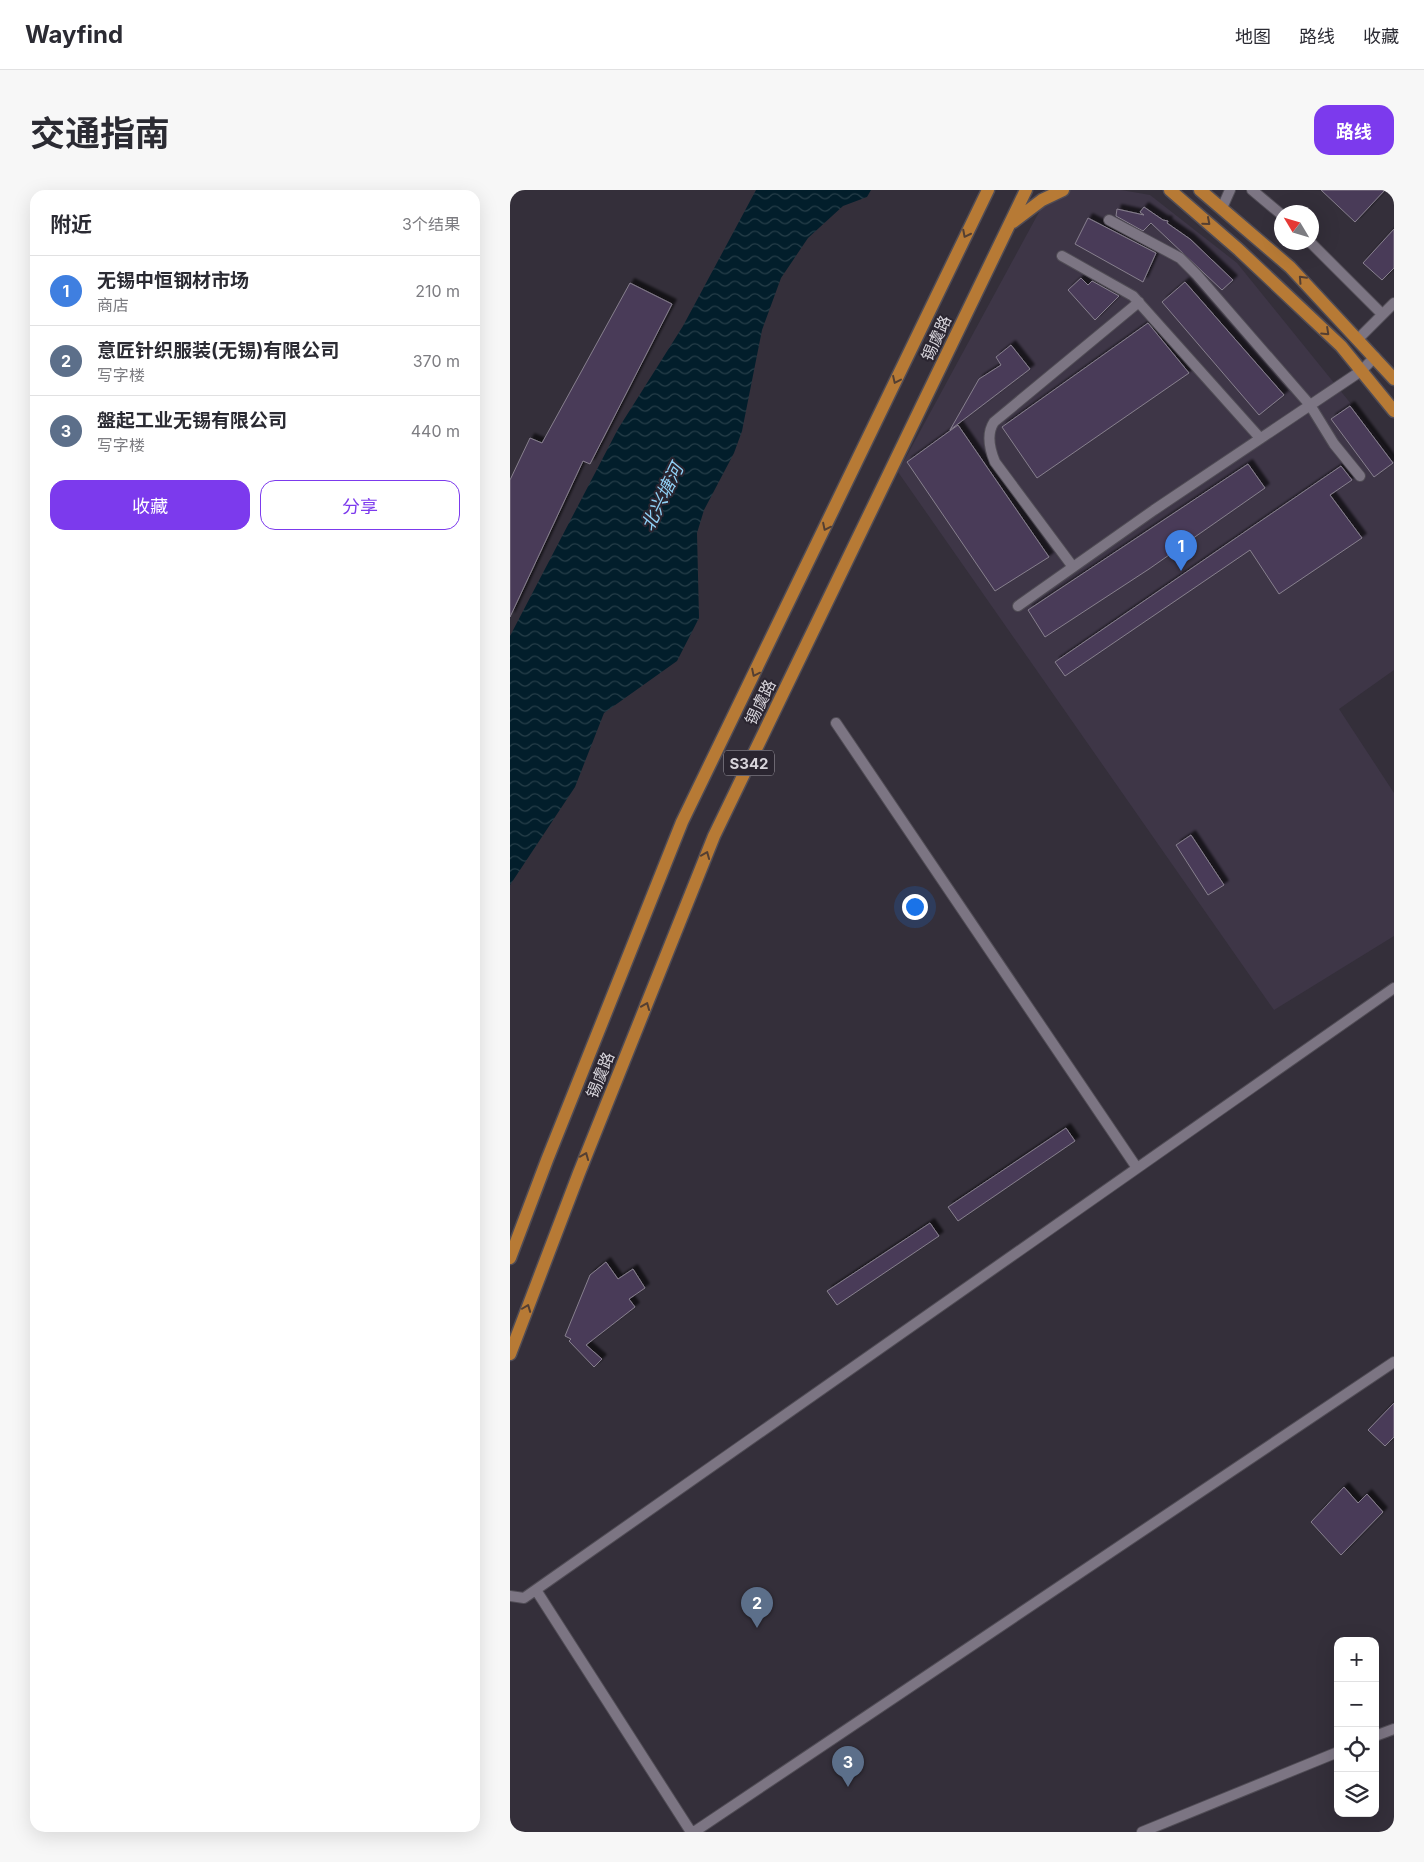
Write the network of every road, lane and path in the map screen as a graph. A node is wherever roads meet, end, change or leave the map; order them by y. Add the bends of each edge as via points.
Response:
1 (1026, 190) edge
2 (1063, 190) edge
3 (1170, 190) edge
4 (1200, 190) edge
5 (1230, 190) edge
6 (1252, 190) edge
7 (986, 192) edge
8 (1222, 208) junction
9 (1274, 208) edge
10 (1109, 220) dead end
11 (1007, 227) junction
12 (1318, 250) edge
13 (1062, 256) dead end
14 (1138, 302) junction
15 (1394, 303) edge
16 (1382, 314) junction
17 (1358, 339) junction
18 (1375, 357) junction
19 (1361, 371) junction
20 (1394, 379) edge
21 (1310, 405) junction
22 (1394, 412) edge
23 (1260, 438) junction
24 (1360, 476) dead end
25 (1073, 567) junction
26 (1018, 606) dead end
27 (836, 723) dead end
28 (1394, 988) edge
29 (1137, 1168) junction
30 (510, 1258) edge
31 (510, 1354) edge
32 (1394, 1362) edge
33 (536, 1590) junction
34 (510, 1596) edge
35 (1394, 1729) edge
36 (1379, 1735) edge
37 (1334, 1754) edge
38 (693, 1832) edge
39 (1142, 1832) edge

1 - 11 main road, 锡虞路 / S342
2 - 11 main road via 1042,200
3 -> 19 main road via 1334,339
4 - 8 main road
5 - 8 street
6 - 9 street
7 -> 30 main road, 锡虞路 / S342 via 682,822
17 -> 8 main road via 1290,267
10 - 21 street via 1180,258
31 -> 11 main road, 锡虞路 / S342 via 714,836
12 - 16 street
13 - 14 street via 1133,296
14 - 23 street
14 - 25 street via 994,422 990,429 989,442 995,462
15 - 16 street
16 - 17 street
17 - 18 main road
18 - 19 street
18 - 20 main road
19 - 21 street
19 - 22 main road
21 - 23 street
21 - 24 street via 1334,444
23 - 25 street
25 - 26 street
27 - 29 street
28 - 29 street
29 - 33 street
32 - 38 street
33 - 34 street via 524,1598
33 - 38 street
35 - 36 street
37 - 39 street

